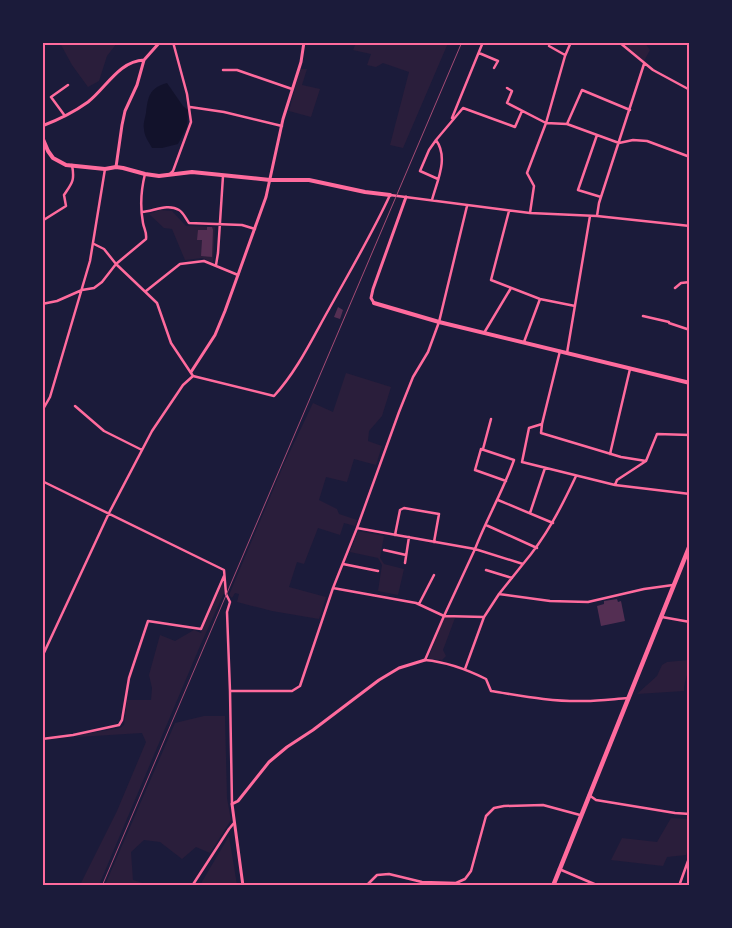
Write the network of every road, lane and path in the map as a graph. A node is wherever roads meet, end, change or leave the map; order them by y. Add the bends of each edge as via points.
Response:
1 (160, 42) edge
2 (173, 42) edge
3 (304, 42) edge
4 (483, 42) edge
5 (571, 42) edge
6 (620, 42) edge
7 (549, 46) dead end
8 (479, 53) junction
9 (566, 53) junction
10 (570, 53) dead end
11 (144, 60) junction
12 (644, 64) junction
13 (494, 68) dead end
14 (223, 70) dead end
15 (68, 85) dead end
16 (506, 88) dead end
17 (292, 89) junction
18 (690, 90) edge
19 (190, 107) junction
20 (630, 110) junction
21 (522, 111) junction
22 (65, 116) junction
23 (451, 122) junction
24 (546, 123) junction
25 (567, 124) junction
26 (42, 126) edge
27 (282, 126) junction
28 (597, 135) junction
29 (42, 137) edge
30 (436, 140) junction
31 (619, 143) junction
32 (690, 157) edge
33 (72, 165) junction
34 (116, 167) junction
35 (105, 169) junction
36 (145, 174) junction
37 (168, 175) junction
38 (223, 176) junction
39 (438, 179) junction
40 (270, 180) junction
41 (390, 194) junction
42 (406, 197) junction
43 (601, 197) junction
44 (432, 200) junction
45 (466, 206) junction
46 (509, 211) junction
47 (142, 212) junction
48 (530, 213) junction
49 (590, 216) junction
50 (597, 216) junction
51 (42, 222) edge
52 (220, 224) junction
53 (690, 226) edge
54 (254, 229) junction
55 (94, 244) junction
56 (116, 264) junction
57 (216, 265) junction
58 (238, 275) junction
59 (690, 282) edge
60 (511, 288) junction
61 (675, 288) dead end
62 (82, 290) junction
63 (146, 291) junction
64 (540, 299) junction
65 (374, 303) joint
66 (42, 304) edge
67 (575, 306) junction
68 (643, 316) dead end
69 (439, 322) junction
70 (690, 330) edge
71 (484, 333) junction
72 (524, 343) junction
73 (560, 352) junction
74 (567, 353) junction
75 (630, 369) junction
76 (191, 372) junction
77 (193, 376) junction
78 (690, 383) edge
79 (75, 406) dead end
80 (42, 411) edge
81 (491, 419) dead end
82 (542, 424) junction
83 (690, 435) edge
84 (142, 450) junction
85 (483, 450) junction
86 (610, 454) junction
87 (514, 460) junction
88 (646, 460) junction
89 (522, 462) junction
90 (545, 468) junction
91 (576, 476) junction
92 (42, 481) edge
93 (506, 481) junction
94 (615, 485) junction
95 (690, 494) edge
96 (498, 500) junction
97 (109, 513) junction
98 (530, 513) junction
99 (553, 523) junction
100 (485, 525) junction
101 (357, 528) junction
102 (395, 535) junction
103 (409, 537) junction
104 (434, 542) junction
105 (690, 545) edge
106 (537, 548) junction
107 (475, 549) junction
108 (384, 550) dead end
109 (406, 555) junction
110 (404, 563) dead end
111 (343, 564) junction
112 (523, 564) junction
113 (486, 570) dead end
114 (378, 571) dead end
115 (224, 574) junction
116 (434, 575) dead end
117 (512, 578) junction
118 (674, 585) junction
119 (333, 588) junction
120 (499, 594) junction
121 (419, 604) junction
122 (444, 616) junction
123 (484, 617) junction
124 (661, 617) junction
125 (690, 622) edge
126 (42, 657) edge
127 (425, 660) junction
128 (465, 669) junction
129 (230, 691) junction
130 (628, 698) junction
131 (42, 739) edge
132 (589, 796) junction
133 (232, 804) junction
134 (690, 814) edge
135 (580, 815) junction
136 (234, 823) junction
137 (690, 862) edge
138 (559, 869) junction
139 (192, 886) edge
140 (243, 886) edge
141 (366, 886) edge
142 (553, 886) edge
143 (599, 886) edge
144 (679, 886) edge

1 - 11 street
2 - 19 street
3 - 17 street
4 - 8 street
5 - 9 street
6 - 12 street
7 - 9 street
8 - 13 street via 498,60
8 - 23 street
9 - 10 street
9 - 24 street
11 - 22 street via 130,64 110,78 97,94
11 - 34 street via 123,118
12 - 18 street
12 - 20 street
14 - 17 street via 237,70
15 - 22 street via 51,96
16 - 21 street via 512,91 507,103
17 - 27 street
19 - 27 street
19 - 37 street via 191,122
20 - 25 street via 582,90
20 - 31 street
21 - 23 street via 515,127 463,108
21 - 24 street
22 - 26 street
23 - 30 street
24 - 25 street
24 - 48 street via 527,173 534,186
25 - 28 street
27 - 40 street
28 - 31 street
28 - 43 street via 578,190
29 - 33 main road via 53,158
30 - 39 street via 443,153
30 - 39 street via 420,171
31 - 32 street via 647,141
31 - 43 street
33 - 35 main road
33 - 51 street via 72,184 64,195 66,206
34 - 35 main road
34 - 36 main road
35 - 55 street
36 - 37 main road
36 - 47 street via 141,189
37 - 38 main road via 192,172
38 - 40 main road
38 - 52 street
39 - 44 street
40 - 41 main road via 308,180
40 - 54 street
41 - 42 street
41 - 77 street via 371,235 311,342 274,396
42 - 44 street
42 - 65 street via 373,289 371,298
43 - 50 street
44 - 45 street
45 - 46 street
45 - 69 street
46 - 48 street
46 - 60 street via 491,280
47 - 52 street via 162,207 179,210 189,223
47 - 56 street via 146,239
48 - 49 street
49 - 50 street
49 - 67 street
50 - 53 street
52 - 54 street
52 - 57 street
54 - 58 street
55 - 56 street via 104,249
55 - 62 street
56 - 62 street via 102,282 94,288
56 - 63 street
57 - 58 street
57 - 63 street via 204,261 180,264
58 - 76 street via 215,335
59 - 61 street
60 - 64 street
60 - 71 street
62 - 66 street
62 - 80 street via 50,397
63 - 76 street via 157,303 171,343
64 - 67 street
64 - 72 street
65 - 69 main road
67 - 74 street
68 - 70 street
69 - 71 main road
69 - 101 street via 399,412
71 - 72 main road
72 - 73 main road
73 - 74 main road
73 - 82 street
74 - 75 main road
75 - 78 main road
75 - 86 street
76 - 77 street
77 - 84 street via 183,385
79 - 84 street via 104,430
81 - 85 street
82 - 86 street via 541,433
82 - 89 street via 529,428
83 - 88 street via 657,434
84 - 97 street
85 - 87 street
85 - 93 street via 475,470
86 - 88 street
87 - 89 street
87 - 93 street
88 - 94 street via 617,480
89 - 90 street
90 - 91 street
90 - 98 street
91 - 94 street
91 - 99 street
92 - 97 street
93 - 96 street
94 - 95 street
96 - 98 street
96 - 100 street
97 - 115 street via 221,568
97 - 126 street
98 - 99 street
99 - 106 street
100 - 106 street
100 - 107 street
101 - 102 street
101 - 111 street
102 - 103 street
102 - 104 street via 400,510 404,508 439,514
103 - 104 street
103 - 109 street
104 - 107 street
105 - 118 highway
106 - 112 street
107 - 112 street
107 - 122 street
108 - 109 street
109 - 110 street
111 - 114 street
111 - 119 street
112 - 117 street
113 - 117 street
115 - 129 street via 230,602 227,612
115 - 131 street via 201,629 148,621 129,678 119,725
116 - 121 street
117 - 120 street
118 - 120 street via 588,602
118 - 124 highway
119 - 121 street
119 - 129 street via 300,686 292,691
120 - 123 street
121 - 122 street
122 - 123 street
122 - 127 street
123 - 128 street
124 - 125 street
124 - 130 highway
127 - 128 street
127 - 133 street via 399,668 379,680 287,747 269,762 238,801
128 - 130 street via 486,679 491,691 584,701
129 - 133 street
130 - 132 highway
132 - 134 street via 596,800
132 - 135 highway
133 - 136 street
135 - 138 highway
135 - 141 street via 543,805 494,808 486,816 471,871 465,879 456,883 422,882 389,874 377,875
136 - 139 street
136 - 140 street
137 - 144 street
138 - 142 highway
138 - 143 street

